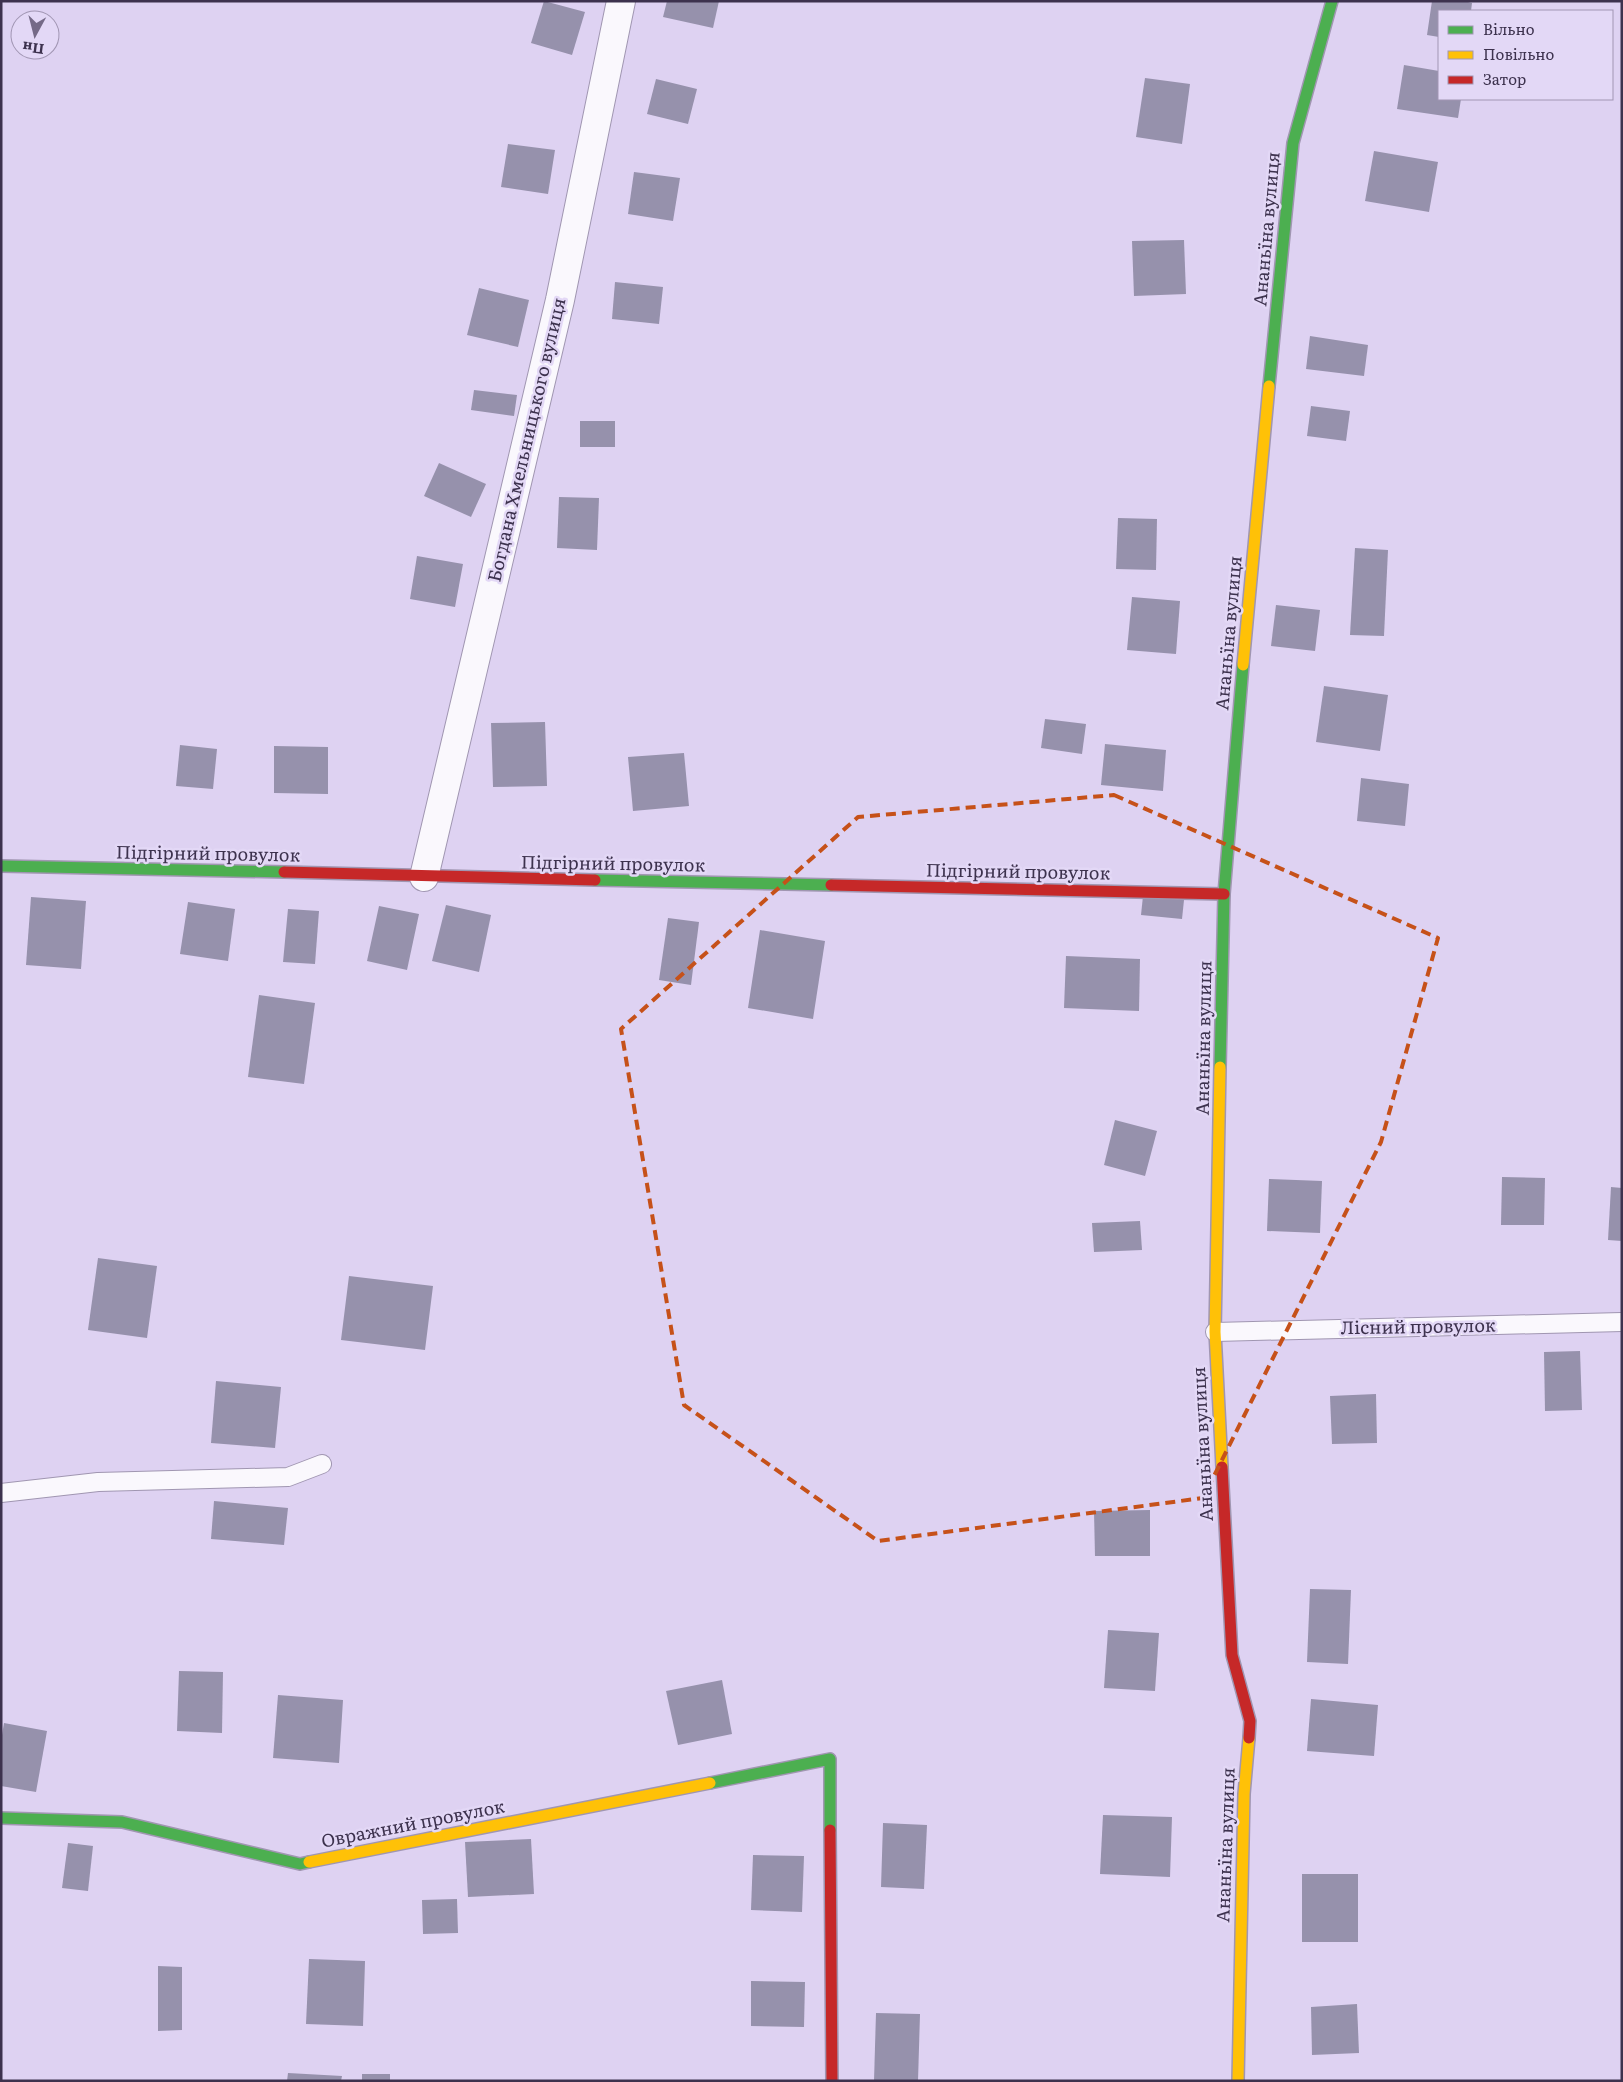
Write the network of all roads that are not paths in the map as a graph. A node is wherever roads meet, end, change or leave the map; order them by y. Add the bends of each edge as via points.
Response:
1 (621, 1) edge
2 (1332, 1) edge
3 (1, 866) edge
4 (424, 877) junction
5 (1224, 894) junction
6 (1622, 1322) edge
7 (1215, 1332) junction
8 (322, 1464) dead end
9 (1, 1493) edge
10 (1, 1818) edge
11 (832, 2081) edge
12 (1238, 2081) edge

1 - 4 street, Богдана Хмельницького вулиця via 560,300
2 - 5 street, Ананьїна вулиця via 1293,143
3 - 4 street, Підгірний провулок
4 - 5 street, Підгірний провулок
5 - 7 street, Ананьїна вулиця
6 - 7 lane, Лісний провулок
7 - 12 street, Ананьїна вулиця via 1232,1655 1250,1722 1244,1794
8 - 9 lane via 288,1477 98,1482
10 - 11 street, Овражний провулок via 122,1822 300,1864 830,1759

